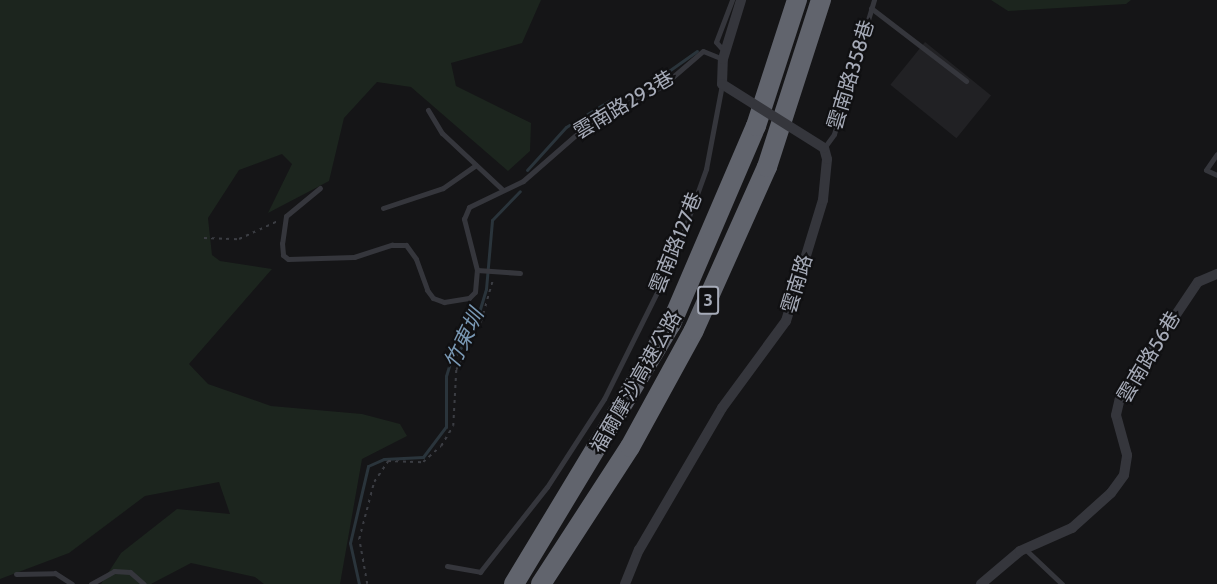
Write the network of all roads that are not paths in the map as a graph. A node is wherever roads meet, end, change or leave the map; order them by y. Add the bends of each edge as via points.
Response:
1 (732, 0) edge
2 (741, 0) edge
3 (797, 0) edge
4 (821, 0) edge
5 (874, 0) edge
6 (871, 8) junction
7 (724, 55) junction
8 (966, 81) dead end
9 (722, 84) junction
10 (428, 110) dead end
11 (824, 148) junction
12 (1217, 154) edge
13 (476, 165) junction
14 (1217, 175) edge
15 (320, 188) dead end
16 (503, 190) junction
17 (383, 208) dead end
18 (477, 270) junction
19 (520, 273) dead end
20 (1217, 274) edge
21 (1025, 549) junction
22 (447, 566) dead end
23 (16, 574) dead end
24 (72, 584) edge
25 (91, 584) edge
26 (144, 584) edge
27 (514, 584) edge
28 (541, 584) edge
29 (625, 584) edge
30 (981, 584) edge
31 (1062, 584) edge

1 - 7 lane via 716,42
2 - 7 street
3 - 27 highway, 福爾摩沙高速公路 / 3 via 756,126 671,324
4 - 28 highway, 福爾摩沙高速公路 / 3 via 767,167 694,330 630,447
5 - 6 lane, 雲南路358巷
6 - 8 lane
6 - 11 lane, 雲南路358巷 via 834,134
7 - 9 street
7 - 16 lane, 雲南路293巷 via 703,51 661,87 593,120 557,147 539,169
9 - 11 street, bridge
9 - 22 lane, 雲南路127巷 via 706,169 674,258 604,399 547,487 480,572
10 - 13 lane via 442,133
11 - 29 street, 雲南路 via 827,159 823,200 786,321 722,408 639,550
12 - 14 lane via 1206,170
13 - 16 lane
13 - 17 lane via 443,188
15 - 18 lane via 286,216 282,243 283,255 288,260 354,257 392,245 406,246 416,259 427,290 433,298 444,302 470,298 475,292
16 - 18 lane, 雲南路293巷 via 469,207 464,219
18 - 19 lane
20 - 21 street, 雲南路56巷 via 1198,282 1120,398 1116,415 1127,455 1124,475 1111,493 1072,528
21 - 30 street, 雲南路56巷
21 - 31 lane
23 - 24 lane via 55,573
25 - 26 lane via 114,571 130,572

